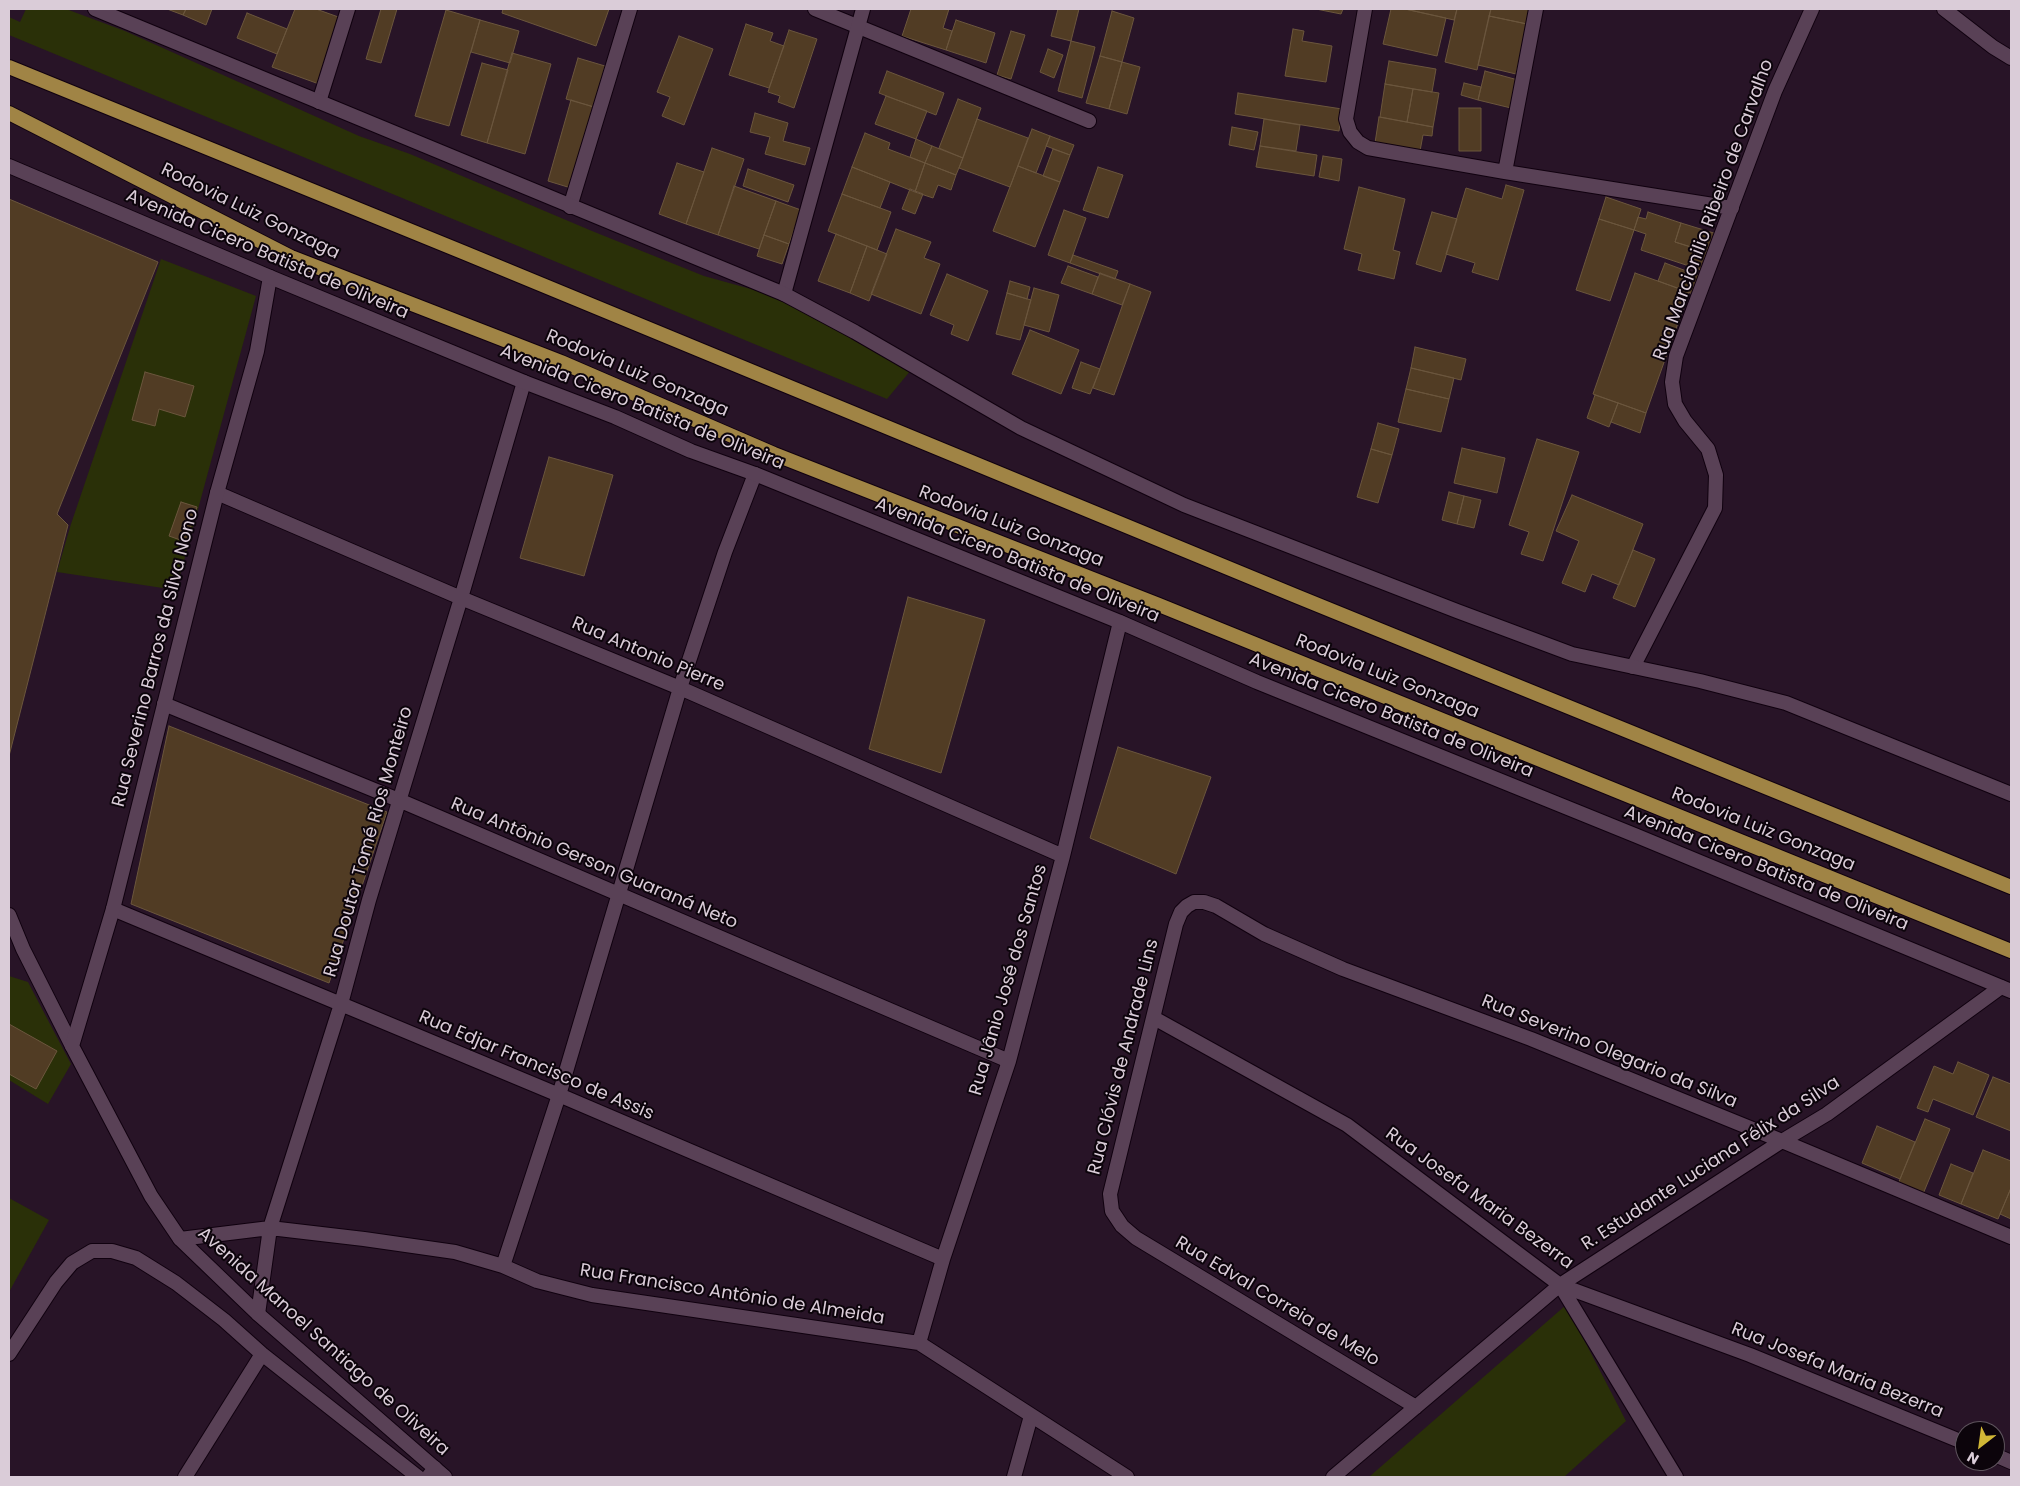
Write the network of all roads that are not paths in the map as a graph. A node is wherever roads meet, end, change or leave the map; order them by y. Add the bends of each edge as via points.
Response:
1 (95, 9) edge
2 (348, 9) edge
3 (630, 9) edge
4 (815, 9) edge
5 (863, 9) edge
6 (1365, 9) edge
7 (1536, 9) edge
8 (1812, 9) edge
9 (1944, 9) edge
10 (857, 26) junction
11 (2011, 58) edge
12 (9, 67) edge
13 (319, 102) junction
14 (9, 113) edge
15 (1089, 121) dead end
16 (9, 166) edge
17 (1505, 172) junction
18 (570, 207) junction
19 (1732, 208) junction
20 (270, 277) junction
21 (784, 294) junction
22 (524, 382) junction
23 (755, 474) junction
24 (217, 493) junction
25 (461, 598) junction
26 (1120, 622) junction
27 (1633, 667) junction
28 (680, 688) junction
29 (164, 704) junction
30 (2011, 794) edge
31 (401, 801) junction
32 (1063, 856) junction
33 (2011, 887) edge
34 (620, 896) junction
35 (1194, 902) joint
36 (113, 909) junction
37 (9, 915) edge
38 (9, 947) edge
39 (23, 949) junction
40 (2011, 951) edge
41 (2006, 989) edge
42 (342, 1004) junction
43 (1154, 1018) junction
44 (72, 1046) junction
45 (1009, 1061) junction
46 (559, 1095) junction
47 (1782, 1141) junction
48 (1122, 1226) joint
49 (270, 1228) junction
50 (2011, 1237) edge
51 (180, 1239) junction
52 (943, 1259) junction
53 (503, 1266) junction
54 (1560, 1285) junction
55 (258, 1314) junction
56 (919, 1343) junction
57 (9, 1354) edge
58 (262, 1354) junction
59 (1416, 1407) junction
60 (1031, 1416) junction
61 (1955, 1439) edge
62 (436, 1474) edge
63 (184, 1477) edge
64 (418, 1477) edge
65 (1014, 1477) edge
66 (1127, 1477) edge
67 (1333, 1477) edge
68 (1676, 1477) edge

1 - 13 street
2 - 13 street
3 - 18 street
4 - 10 street
5 - 10 street
6 - 17 street via 1346,119 1358,142 1368,148
7 - 17 street
8 - 19 street, Rua Marcionilio Ribeiro de Carvalho via 1775,92
9 - 11 street
10 - 15 street
10 - 21 street
12 - 33 highway, Rodovia Luiz Gonzaga
13 - 18 street
14 - 40 highway, Rodovia Luiz Gonzaga via 291,257 561,362 774,454 1159,604
16 - 20 street, Avenida Cicero Batista de Oliveira
17 - 19 street
18 - 21 street
19 - 27 street, Rua Marcionilio Ribeiro de Carvalho via 1676,356 1672,382 1675,404 1708,449 1716,475 1714,508
20 - 22 street, Avenida Cicero Batista de Oliveira
20 - 24 street, Rua Severino Barros da Silva Nono via 257,351
21 - 27 street via 1021,428 1184,505 1572,654
22 - 23 street, Avenida Cicero Batista de Oliveira
22 - 25 street, Rua Doutor Tomé Rios Monteiro
23 - 26 street, Avenida Cicero Batista de Oliveira
23 - 28 street via 725,552
24 - 25 street, Rua Antonio Pierre
24 - 29 street, Rua Severino Barros da Silva Nono
25 - 28 street, Rua Antonio Pierre
25 - 31 street, Rua Doutor Tomé Rios Monteiro
26 - 32 street, Rua Jânio José dos Santos
26 - 41 street, Avenida Cicero Batista de Oliveira via 1256,682
27 - 30 street via 1786,703
28 - 32 street, Rua Antonio Pierre
28 - 34 street
29 - 31 street, Rua Antônio Gerson Guaraná Neto
29 - 36 street, Rua Severino Barros da Silva Nono
31 - 34 street, Rua Antônio Gerson Guaraná Neto
31 - 42 street, Rua Doutor Tomé Rios Monteiro via 369,900
32 - 45 street, Rua Jânio José dos Santos
34 - 45 street, Rua Antônio Gerson Guaraná Neto
34 - 46 street
35 - 43 street, Rua Clóvis de Andrade Lins via 1180,912
35 - 47 street, Rua Severino Olegario da Silva via 1216,906 1264,934 1344,969 1531,1039
36 - 42 street, Rua Edjar Francisco de Assis
36 - 44 street, Rua Severino Barros da Silva Nono
37 - 39 street, Avenida Manoel Santiago de Oliveira
38 - 39 street
39 - 44 street, Avenida Manoel Santiago de Oliveira
41 - 47 street, R. Estudante Luciana Félix da Silva via 1827,1114
42 - 46 street, Rua Edjar Francisco de Assis
42 - 49 street, Rua Doutor Tomé Rios Monteiro
43 - 48 street, Rua Clóvis de Andrade Lins via 1110,1194 1112,1211
43 - 54 street, Rua Josefa Maria Bezerra via 1348,1125
44 - 51 street, Avenida Manoel Santiago de Oliveira via 151,1196
45 - 52 street, Rua Jânio José dos Santos
46 - 52 street, Rua Edjar Francisco de Assis
46 - 53 street
47 - 50 street, Rua Severino Olegario da Silva
47 - 54 street, R. Estudante Luciana Félix da Silva
48 - 59 street, Rua Edval Correia de Melo via 1136,1238
49 - 51 street, Rua Francisco Antônio de Almeida
49 - 53 street, Rua Francisco Antônio de Almeida via 456,1252
49 - 55 street, Rua Doutor Tomé Rios Monteiro
51 - 55 street, Avenida Manoel Santiago de Oliveira
52 - 56 street, Rua Jânio José dos Santos
53 - 56 street, Rua Francisco Antônio de Almeida via 537,1281 592,1295
54 - 59 street, R. Estudante Luciana Félix da Silva
54 - 61 street, Rua Josefa Maria Bezerra via 1750,1355
54 - 68 street
55 - 62 street, Avenida Manoel Santiago de Oliveira
56 - 60 street, Rua Francisco Antônio de Almeida
57 - 58 street via 72,1262 92,1251 112,1251 136,1258 176,1283
58 - 63 street
58 - 64 street
59 - 67 street, R. Estudante Luciana Félix da Silva
60 - 65 street
60 - 66 street, Rua Francisco Antônio de Almeida

